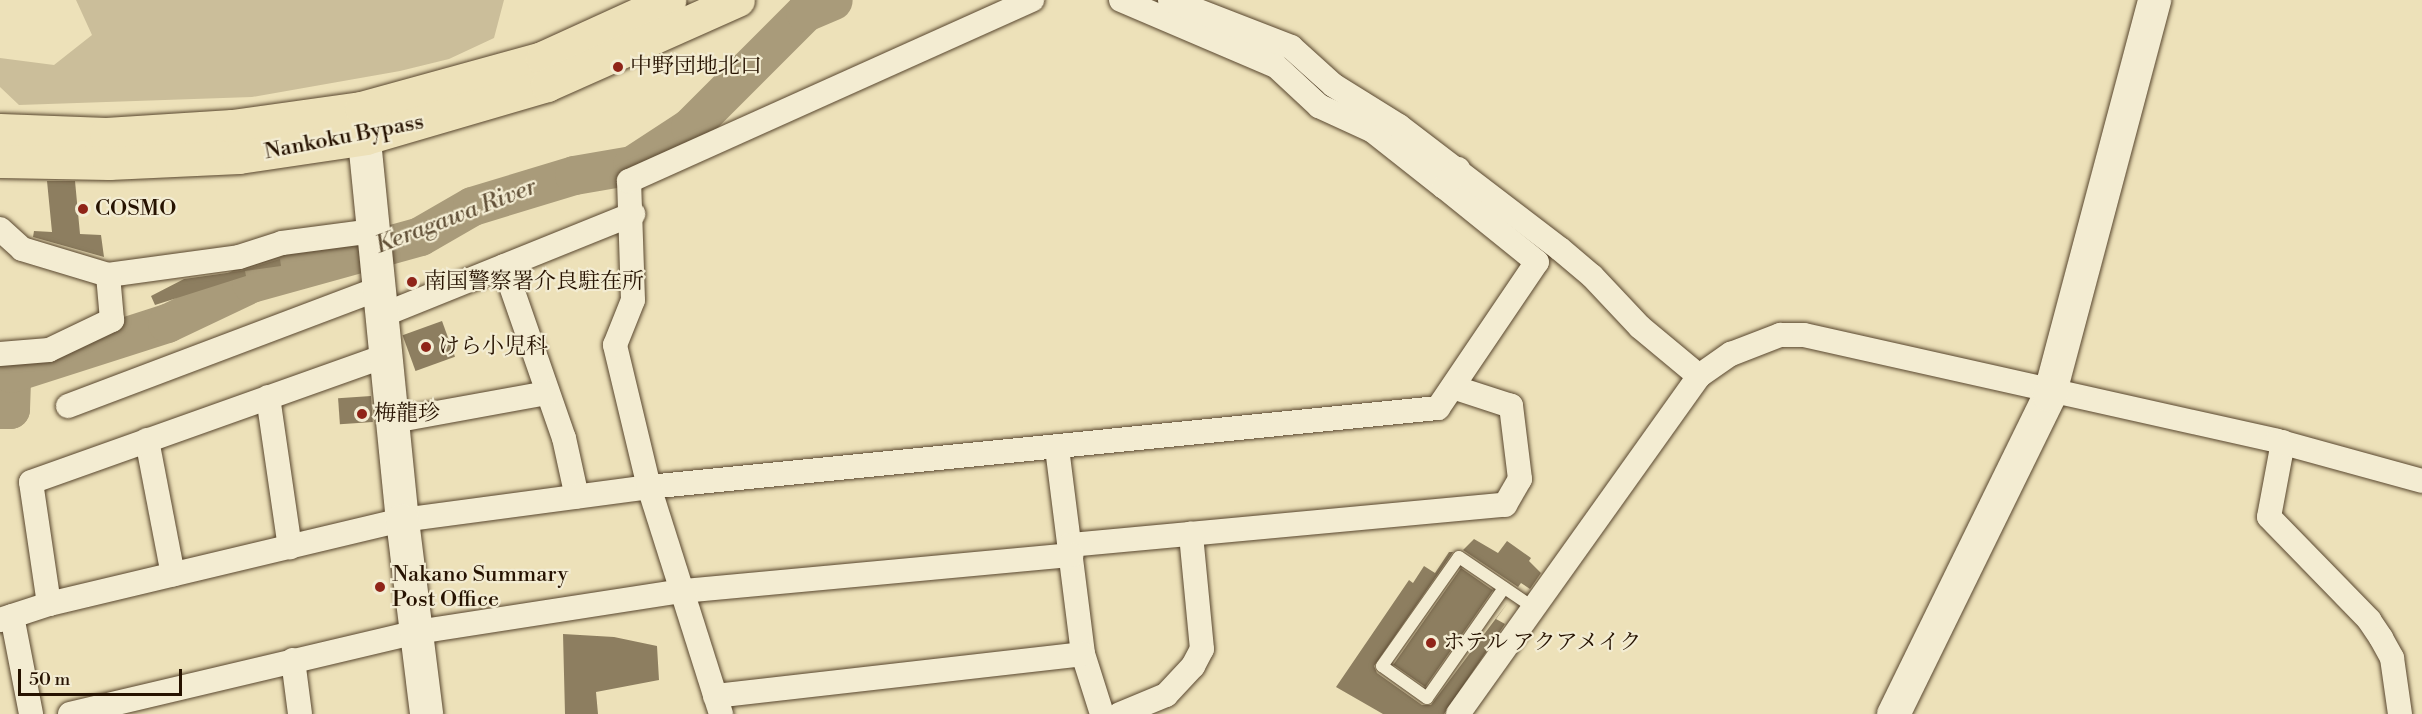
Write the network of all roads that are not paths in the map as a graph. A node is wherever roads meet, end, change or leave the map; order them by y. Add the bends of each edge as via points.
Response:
1 (669, 0) edge
2 (738, 0) edge
3 (1032, 0) edge
4 (1120, 0) edge
5 (1170, 0) edge
6 (2154, 0) edge
7 (364, 123) junction
8 (3, 146) edge
9 (1451, 178) junction
10 (633, 214) junction
11 (0, 229) edge
12 (504, 266) junction
13 (378, 268) junction
14 (108, 275) junction
15 (0, 354) edge
16 (387, 355) junction
17 (1699, 376) junction
18 (1453, 387) junction
19 (2050, 390) junction
20 (547, 393) junction
21 (268, 397) junction
22 (68, 406) dead end
23 (393, 421) junction
24 (147, 440) junction
25 (2283, 442) junction
26 (1057, 448) junction
27 (2422, 481) edge
28 (649, 487) junction
29 (577, 497) junction
30 (402, 520) junction
31 (1191, 534) junction
32 (290, 547) junction
33 (1070, 550) junction
34 (173, 574) junction
35 (1504, 588) junction
36 (683, 591) junction
37 (49, 604) junction
38 (1533, 608) junction
39 (6, 618) edge
40 (417, 632) junction
41 (1083, 654) junction
42 (293, 660) junction
43 (718, 705) edge
44 (31, 714) edge
45 (70, 714) edge
46 (300, 714) edge
47 (426, 714) edge
48 (1102, 714) edge
49 (1120, 714) edge
50 (1458, 714) edge
51 (1893, 714) edge
52 (2400, 714) edge

1 - 7 highway, Nankoku Bypass via 542,58
2 - 7 highway, Nankoku Bypass via 547,85
3 - 10 street via 629,181
4 - 9 street via 1276,66 1320,106 1372,130
5 - 9 street via 1291,48 1333,85 1399,126
6 - 19 street
7 - 8 highway, Nankoku Bypass via 239,157 109,163
7 - 13 street
9 - 17 street via 1592,276 1640,327
9 - 18 street via 1537,262
10 - 12 street
10 - 28 street via 633,300 615,345
11 - 14 street via 22,249
12 - 13 street
12 - 20 street
13 - 14 street via 282,243 239,257
13 - 16 street
13 - 22 street
14 - 15 street via 112,320 49,350
16 - 21 street
16 - 23 street
17 - 19 street via 1756,341 1780,334 1803,335
17 - 38 street
18 - 26 street via 1438,408 1087,441
18 - 31 street via 1511,406 1520,479 1504,505
19 - 25 street
19 - 51 street
20 - 23 street
20 - 29 street via 564,438
21 - 24 street
21 - 32 street
23 - 30 street
24 - 34 street
24 - 37 street via 31,482
25 - 27 street
25 - 52 street via 2269,517 2369,620 2381,638 2392,657
26 - 28 street
26 - 33 street
28 - 29 street
28 - 36 street
29 - 30 street
30 - 32 street
30 - 40 street
31 - 33 street
31 - 49 street via 1202,649 1193,666 1166,695
32 - 34 street
33 - 36 street
33 - 41 street
34 - 37 street
35 - 35 lane via 1459,557 1382,666 1427,698
35 - 38 lane
36 - 40 street
36 - 43 street
37 - 39 street
38 - 50 street
39 - 44 street
40 - 42 street
40 - 47 street
41 - 43 street
41 - 48 street
42 - 45 street
42 - 46 street

